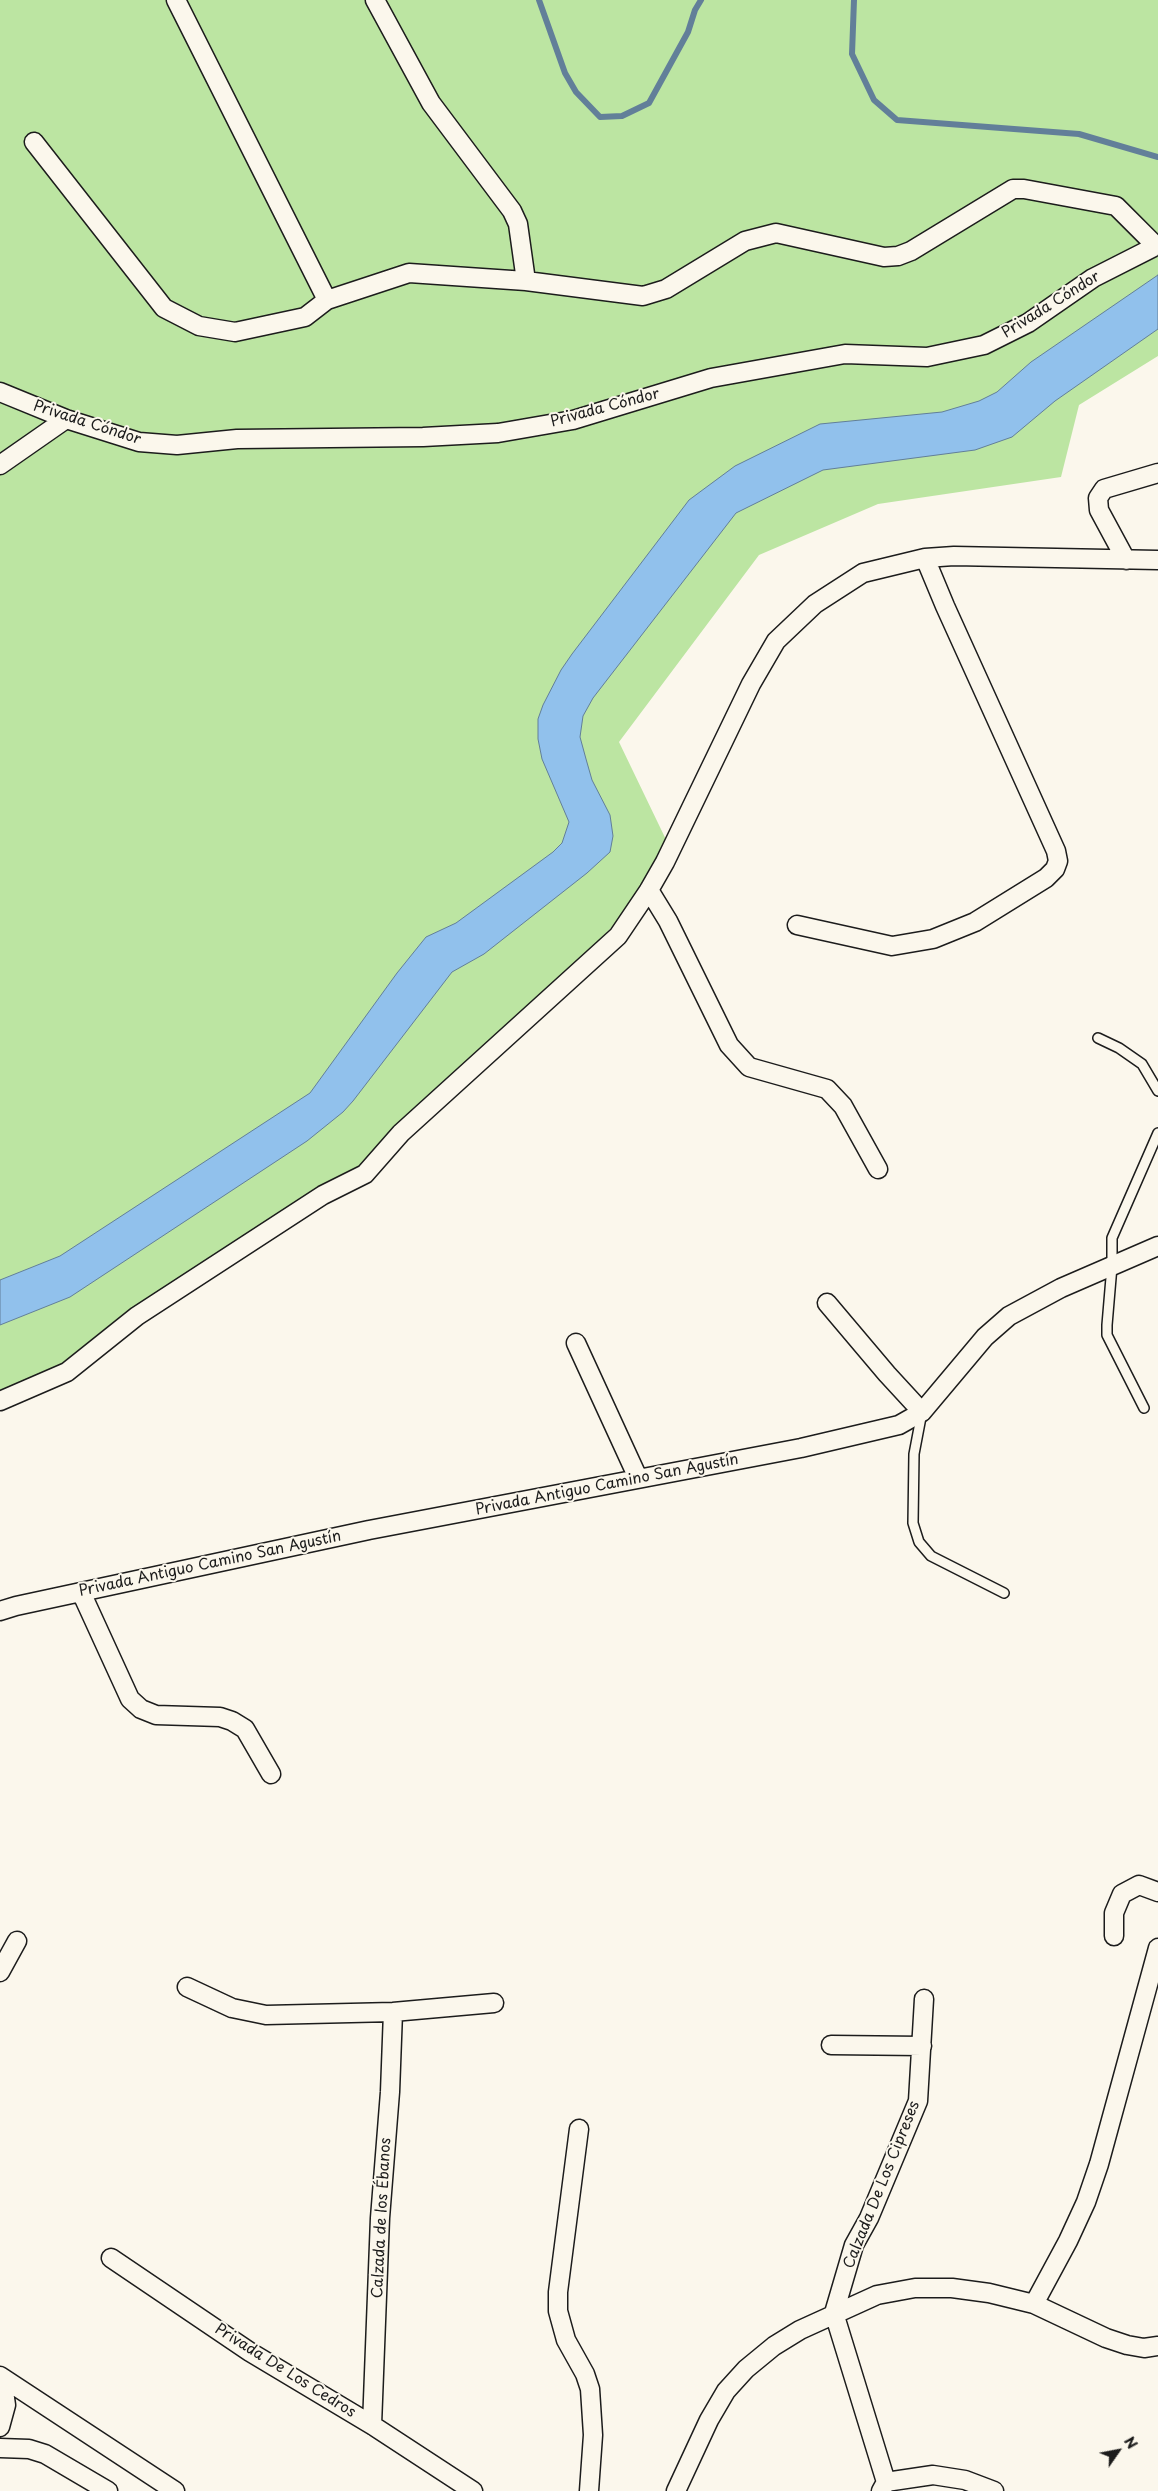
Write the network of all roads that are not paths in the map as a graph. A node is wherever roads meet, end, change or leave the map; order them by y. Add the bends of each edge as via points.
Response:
1 (176, 0) edge
2 (375, 0) edge
3 (34, 142) dead end
4 (1157, 245) edge
5 (526, 282) junction
6 (327, 300) junction
7 (0, 392) edge
8 (66, 419) junction
9 (0, 465) edge
10 (1158, 473) edge
11 (925, 558) junction
12 (1126, 560) junction
13 (1158, 560) edge
14 (649, 890) junction
15 (797, 925) dead end
16 (1098, 1038) dead end
17 (1158, 1091) edge
18 (1158, 1133) edge
19 (878, 1170) dead end
20 (1158, 1246) edge
21 (1112, 1266) junction
22 (827, 1303) dead end
23 (576, 1343) dead end
24 (0, 1401) edge
25 (1144, 1408) dead end
26 (922, 1412) junction
27 (638, 1478) junction
28 (81, 1592) junction
29 (1004, 1592) dead end
30 (0, 1612) edge
31 (271, 1774) dead end
32 (1158, 1892) edge
33 (1114, 1936) dead end
34 (17, 1941) dead end
35 (1158, 1948) edge
36 (0, 1972) edge
37 (187, 1987) dead end
38 (924, 1999) dead end
39 (494, 2003) dead end
40 (393, 2012) junction
41 (831, 2046) dead end
42 (922, 2046) junction
43 (579, 2129) dead end
44 (111, 2258) dead end
45 (1034, 2304) junction
46 (834, 2314) junction
47 (1158, 2346) edge
48 (1, 2377) edge
49 (372, 2424) junction
50 (0, 2427) edge
51 (0, 2448) edge
52 (883, 2486) edge
53 (466, 2487) edge
54 (108, 2491) edge
55 (175, 2491) edge
56 (589, 2491) edge
57 (676, 2491) edge
58 (994, 2491) edge

1 - 6 street
2 - 5 street via 431,103 512,211 518,224
3 - 6 street via 164,308 199,326 235,332 305,317
4 - 5 street via 1116,206 1034,190 1012,189 898,256 884,257 776,233 745,241 666,289 643,296
4 - 8 street, Privada Cóndor via 1093,278 1028,323 984,345 927,357 845,354 711,378 574,420 498,433 237,439 177,445 138,442
5 - 6 street via 409,273
7 - 8 street, Privada Cóndor
8 - 9 street
10 - 12 street via 1104,489 1098,498 1098,510
11 - 12 street
11 - 14 street via 863,573 815,604 776,641 751,684
11 - 15 street via 1056,851 1058,862 1046,878 974,922 933,939 892,946
12 - 13 street
14 - 19 street via 668,921 729,1045 749,1067 827,1089 844,1106
14 - 24 street via 618,936 401,1133 365,1174 323,1196 136,1316 67,1372
16 - 17 lane via 1142,1064
18 - 21 lane via 1112,1238
20 - 21 street, Privada Antiguo Camino San Agustín
21 - 25 lane via 1107,1335
21 - 26 street, Privada Antiguo Camino San Agustín via 1009,1316 985,1337
22 - 26 street
23 - 27 street
26 - 27 street, Privada Antiguo Camino San Agustín via 899,1425 801,1448
26 - 29 lane via 914,1454 913,1523 919,1542 931,1556
27 - 28 street, Privada Antiguo Camino San Agustín via 369,1530
28 - 30 street, Privada Antiguo Camino San Agustín
28 - 31 street via 130,1699 141,1709 156,1715 220,1717 232,1721 245,1729
32 - 33 street via 1139,1885 1122,1894 1114,1913
34 - 36 street
35 - 45 street via 1099,2164 1068,2241
37 - 40 street via 232,2008 266,2015
38 - 42 street, Calzada De Los Cipreses
39 - 40 street
40 - 49 street, Calzada de los Ébanos via 380,2209
41 - 42 street
42 - 46 street, Calzada De Los Cipreses via 918,2101 869,2218 854,2245
43 - 56 street via 558,2311 566,2340 590,2389 593,2435
44 - 49 street, Privada De Los Cedros via 250,2352
45 - 46 street via 952,2288 915,2288 877,2295
45 - 47 street via 1106,2338 1144,2348
46 - 52 street
46 - 57 street via 774,2346 726,2391
48 - 50 street via 6,2405
48 - 55 street
49 - 53 street, Privada De Los Cedros
51 - 54 street via 29,2449 45,2454
52 - 58 street via 933,2475 966,2480

